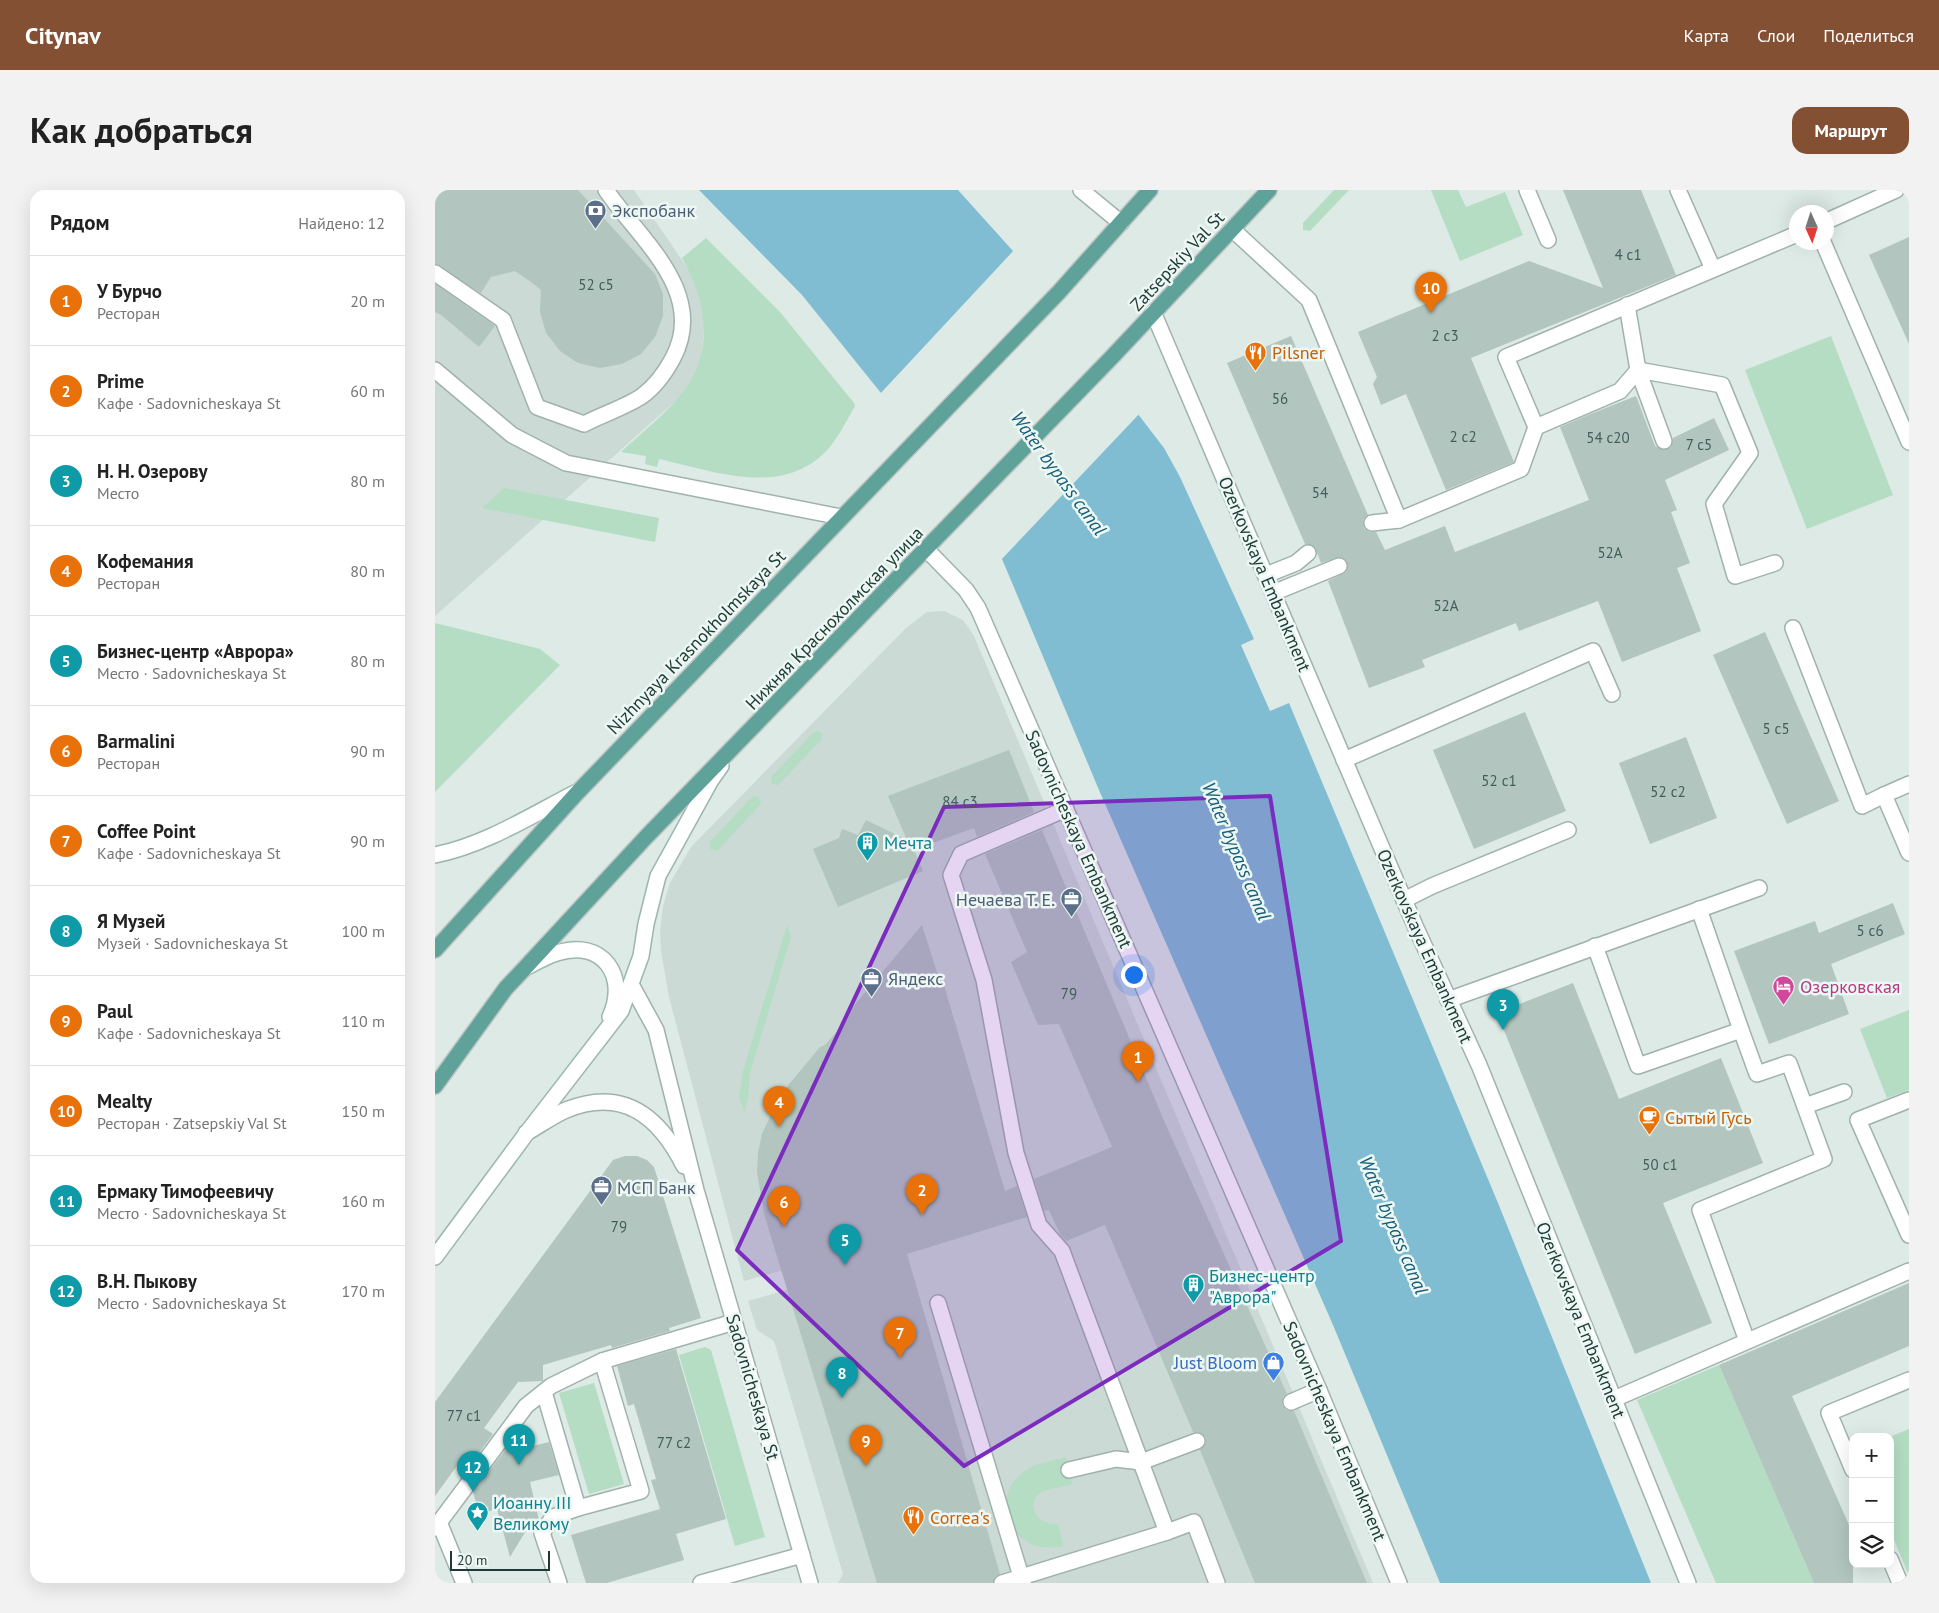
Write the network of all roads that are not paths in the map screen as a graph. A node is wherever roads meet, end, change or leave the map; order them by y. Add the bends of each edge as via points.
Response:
1 (606, 190) edge
2 (1081, 190) edge
3 (1150, 190) edge
4 (1269, 190) edge
5 (1527, 190) edge
6 (1679, 190) edge
7 (1896, 190) edge
8 (1834, 218) edge
9 (1121, 223) junction
10 (1232, 229) junction
11 (1789, 237) edge
12 (1548, 240) dead end
13 (1826, 250) edge
14 (1713, 269) junction
15 (435, 273) edge
16 (1627, 305) junction
17 (1153, 312) junction
18 (435, 370) edge
19 (1638, 370) junction
20 (1536, 427) junction
21 (1664, 441) dead end
22 (1909, 442) edge
23 (959, 514) joint
24 (841, 517) junction
25 (1399, 520) junction
26 (1372, 523) dead end
27 (926, 550) junction
28 (1308, 553) dead end
29 (1775, 563) dead end
30 (1339, 566) dead end
31 (1266, 576) junction
32 (1273, 593) junction
33 (1793, 628) dead end
34 (1611, 694) dead end
35 (735, 747) junction
36 (1344, 760) junction
37 (1909, 784) edge
38 (577, 793) junction
39 (1884, 795) junction
40 (1066, 809) junction
41 (1568, 830) dead end
42 (1909, 853) edge
43 (435, 855) edge
44 (1759, 888) dead end
45 (1404, 900) junction
46 (1699, 909) junction
47 (1595, 946) junction
48 (435, 950) edge
49 (524, 968) junction
50 (632, 986) junction
51 (1448, 1000) junction
52 (1741, 1030) junction
53 (601, 1036) junction
54 (435, 1086) edge
55 (1844, 1092) dead end
56 (1909, 1100) edge
57 (1805, 1106) junction
58 (526, 1134) junction
59 (695, 1190) junction
60 (1909, 1235) edge
61 (435, 1257) edge
62 (1909, 1271) edge
63 (938, 1303) dead end
64 (734, 1322) junction
65 (1747, 1341) junction
66 (602, 1361) junction
67 (1909, 1380) edge
68 (1319, 1390) junction
69 (544, 1392) junction
70 (1614, 1399) junction
71 (1291, 1402) dead end
72 (1197, 1441) dead end
73 (1849, 1460) edge
74 (1141, 1462) junction
75 (1069, 1470) dead end
76 (578, 1508) junction
77 (437, 1525) edge
78 (1167, 1532) junction
79 (802, 1555) junction
80 (1894, 1568) edge
81 (1022, 1580) edge
82 (465, 1583) edge
83 (559, 1583) edge
84 (701, 1583) edge
85 (810, 1583) edge
86 (1002, 1583) edge
87 (1217, 1583) edge
88 (1399, 1583) edge
89 (1688, 1583) edge
90 (1901, 1583) edge

1 - 15 street via 659,255 677,289 683,319 679,347 663,376 642,396 584,424 537,407 503,320
2 - 9 street
3 - 9 main road
4 - 10 main road, Zatsepskiy Val St
5 - 12 street
6 - 14 street
7 - 8 street
9 - 24 main road via 1059,292
10 - 17 main road, Zatsepskiy Val St
10 - 25 street via 1309,300
11 - 14 street
13 - 22 street
14 - 16 street
16 - 19 street
16 - 20 street via 1506,357
17 - 23 main road, Zatsepskiy Val St
17 - 31 street, Ozerkovskaya Embankment
18 - 24 street via 512,435 566,463
19 - 20 street via 1620,391
19 - 21 street
19 - 29 street via 1722,385 1750,452 1714,504 1735,576
20 - 25 street via 1521,469
23 - 27 main road, Нижняя Краснохолмская улица
24 - 38 main road, Nizhnyaya Krasnokholmskaya St
25 - 26 street
27 - 35 main road, Нижняя Краснохолмская улица
27 - 40 street, Sadovnicheskaya Embankment via 966,590 978,608
28 - 31 street via 1296,563
30 - 32 street
31 - 32 street, Ozerkovskaya Embankment
32 - 36 street, Ozerkovskaya Embankment
33 - 39 street via 1862,806
34 - 36 street via 1593,651
35 - 49 main road
35 - 50 street via 711,780 658,876
36 - 45 street, Ozerkovskaya Embankment
37 - 39 street
38 - 43 street via 484,840 457,851
38 - 48 main road
39 - 42 street
40 - 68 street, Sadovnicheskaya Embankment
40 - 74 street via 961,854 951,875 984,980 1016,1153 1039,1225 1061,1251
41 - 45 street
44 - 46 street
45 - 51 street, Ozerkovskaya Embankment
46 - 47 street
46 - 52 street
47 - 51 street
47 - 52 street via 1638,1066
49 - 53 street via 557,952 583,950 606,960 613,971 617,992
49 - 54 main road
50 - 53 street via 621,1010
50 - 59 street, Sadovnicheskaya St via 656,1030
51 - 70 street, Ozerkovskaya Embankment via 1479,1065
52 - 57 street via 1757,1074 1789,1063
53 - 58 street
55 - 57 street
56 - 60 street via 1858,1120
57 - 65 street via 1824,1159 1700,1210
58 - 59 street, Sadovnicheskaya St via 566,1110 588,1104 621,1102 649,1118 665,1133
58 - 61 street
59 - 64 street, Sadovnicheskaya St
62 - 65 street
63 - 81 street
64 - 66 street
64 - 79 street, Sadovnicheskaya St
65 - 70 street
66 - 69 street
66 - 76 street via 641,1491
67 - 73 street via 1829,1413
68 - 71 street
68 - 88 street, Sadovnicheskaya Embankment
69 - 76 street
69 - 77 street via 526,1406
70 - 89 street, Ozerkovskaya Embankment
72 - 74 street
74 - 75 street via 1116,1459
74 - 78 street
76 - 83 street via 553,1517 542,1533
77 - 82 street
78 - 81 street
78 - 87 street via 1194,1522
79 - 84 street
79 - 85 street, Sadovnicheskaya St
80 - 90 street
81 - 86 street

